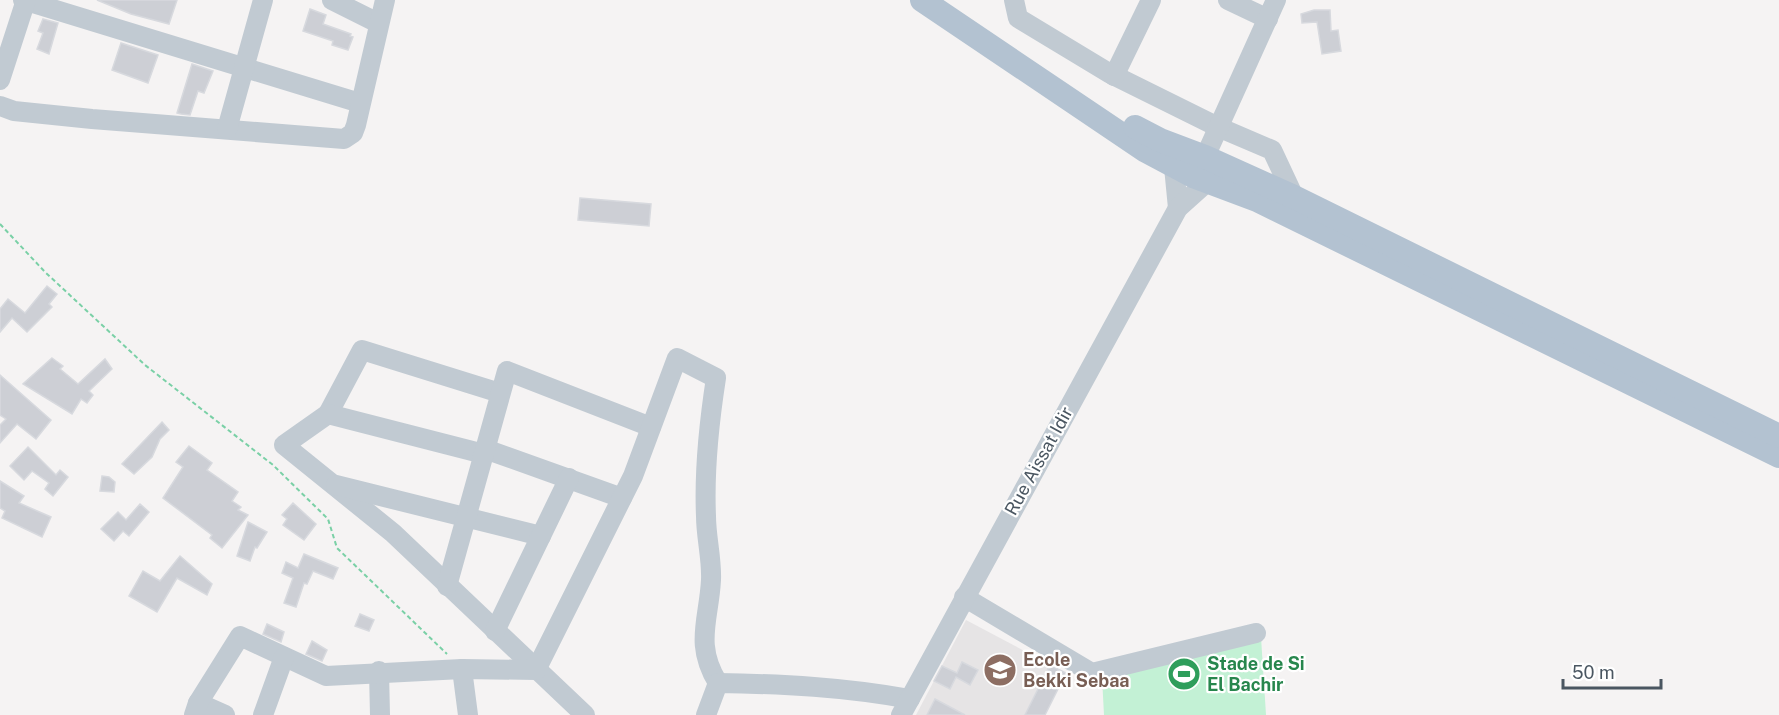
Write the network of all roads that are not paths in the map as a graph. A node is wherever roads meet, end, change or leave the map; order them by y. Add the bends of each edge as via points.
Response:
1 (25, 0) edge
2 (263, 0) edge
3 (332, 0) edge
4 (385, 0) edge
5 (1014, 0) edge
6 (1151, 0) edge
7 (1228, 0) edge
8 (1276, 0) edge
9 (937, 3) edge
10 (1268, 19) junction
11 (378, 22) junction
12 (245, 68) junction
13 (1114, 76) junction
14 (0, 80) edge
15 (360, 103) junction
16 (0, 106) edge
17 (1218, 127) junction
18 (227, 129) junction
19 (1198, 163) junction
20 (1294, 197) junction
21 (1178, 208) junction
22 (500, 393) junction
23 (328, 414) junction
24 (651, 427) junction
25 (1779, 436) edge
26 (484, 451) junction
27 (1779, 456) edge
28 (570, 478) junction
29 (330, 484) junction
30 (622, 498) junction
31 (466, 516) junction
32 (541, 536) junction
33 (447, 586) junction
34 (964, 597) junction
35 (495, 631) junction
36 (1256, 633) dead end
37 (284, 657) junction
38 (462, 669) junction
39 (536, 670) junction
40 (379, 671) junction
41 (718, 683) junction
42 (906, 707) edge
43 (196, 709) edge
44 (225, 715) edge
45 (263, 715) edge
46 (380, 715) edge
47 (468, 715) edge
48 (585, 715) edge
49 (706, 715) edge

1 - 12 street
1 - 14 street
2 - 12 street
3 - 11 street
4 - 11 street
5 - 13 street via 1018,18
6 - 13 street
7 - 10 street
8 - 10 street
9 - 19 main road via 1126,139
10 - 17 street
11 - 15 street
12 - 15 street
12 - 18 street
13 - 17 street
15 - 18 street via 353,133 344,139
16 - 18 street via 92,119
17 - 19 street
17 - 20 street via 1272,150
19 - 20 main road
19 - 21 street
19 - 21 street, Rue Aissat Idir via 1197,190
19 - 27 main road via 1257,200
20 - 25 main road
21 - 34 street, Rue Aissat Idir
22 - 23 street via 362,350
22 - 24 street via 507,371
22 - 26 street
23 - 26 street
23 - 29 street via 284,445
24 - 30 street
24 - 41 street via 677,358 716,378 709,420 705,516 711,580 702,633 711,671
26 - 28 street
26 - 31 street
28 - 30 street
28 - 32 street
29 - 31 street
29 - 33 street via 393,533
30 - 39 street
31 - 32 street
31 - 33 street
32 - 35 street
33 - 35 street
34 - 36 street via 1092,673
34 - 42 street, Rue Aissat Idir
35 - 39 street
37 - 40 street via 326,676
37 - 43 street via 240,636
37 - 45 street
38 - 39 street
38 - 40 street
38 - 47 street
39 - 48 street
40 - 46 street
41 - 42 street via 855,689
41 - 49 street
43 - 44 street

